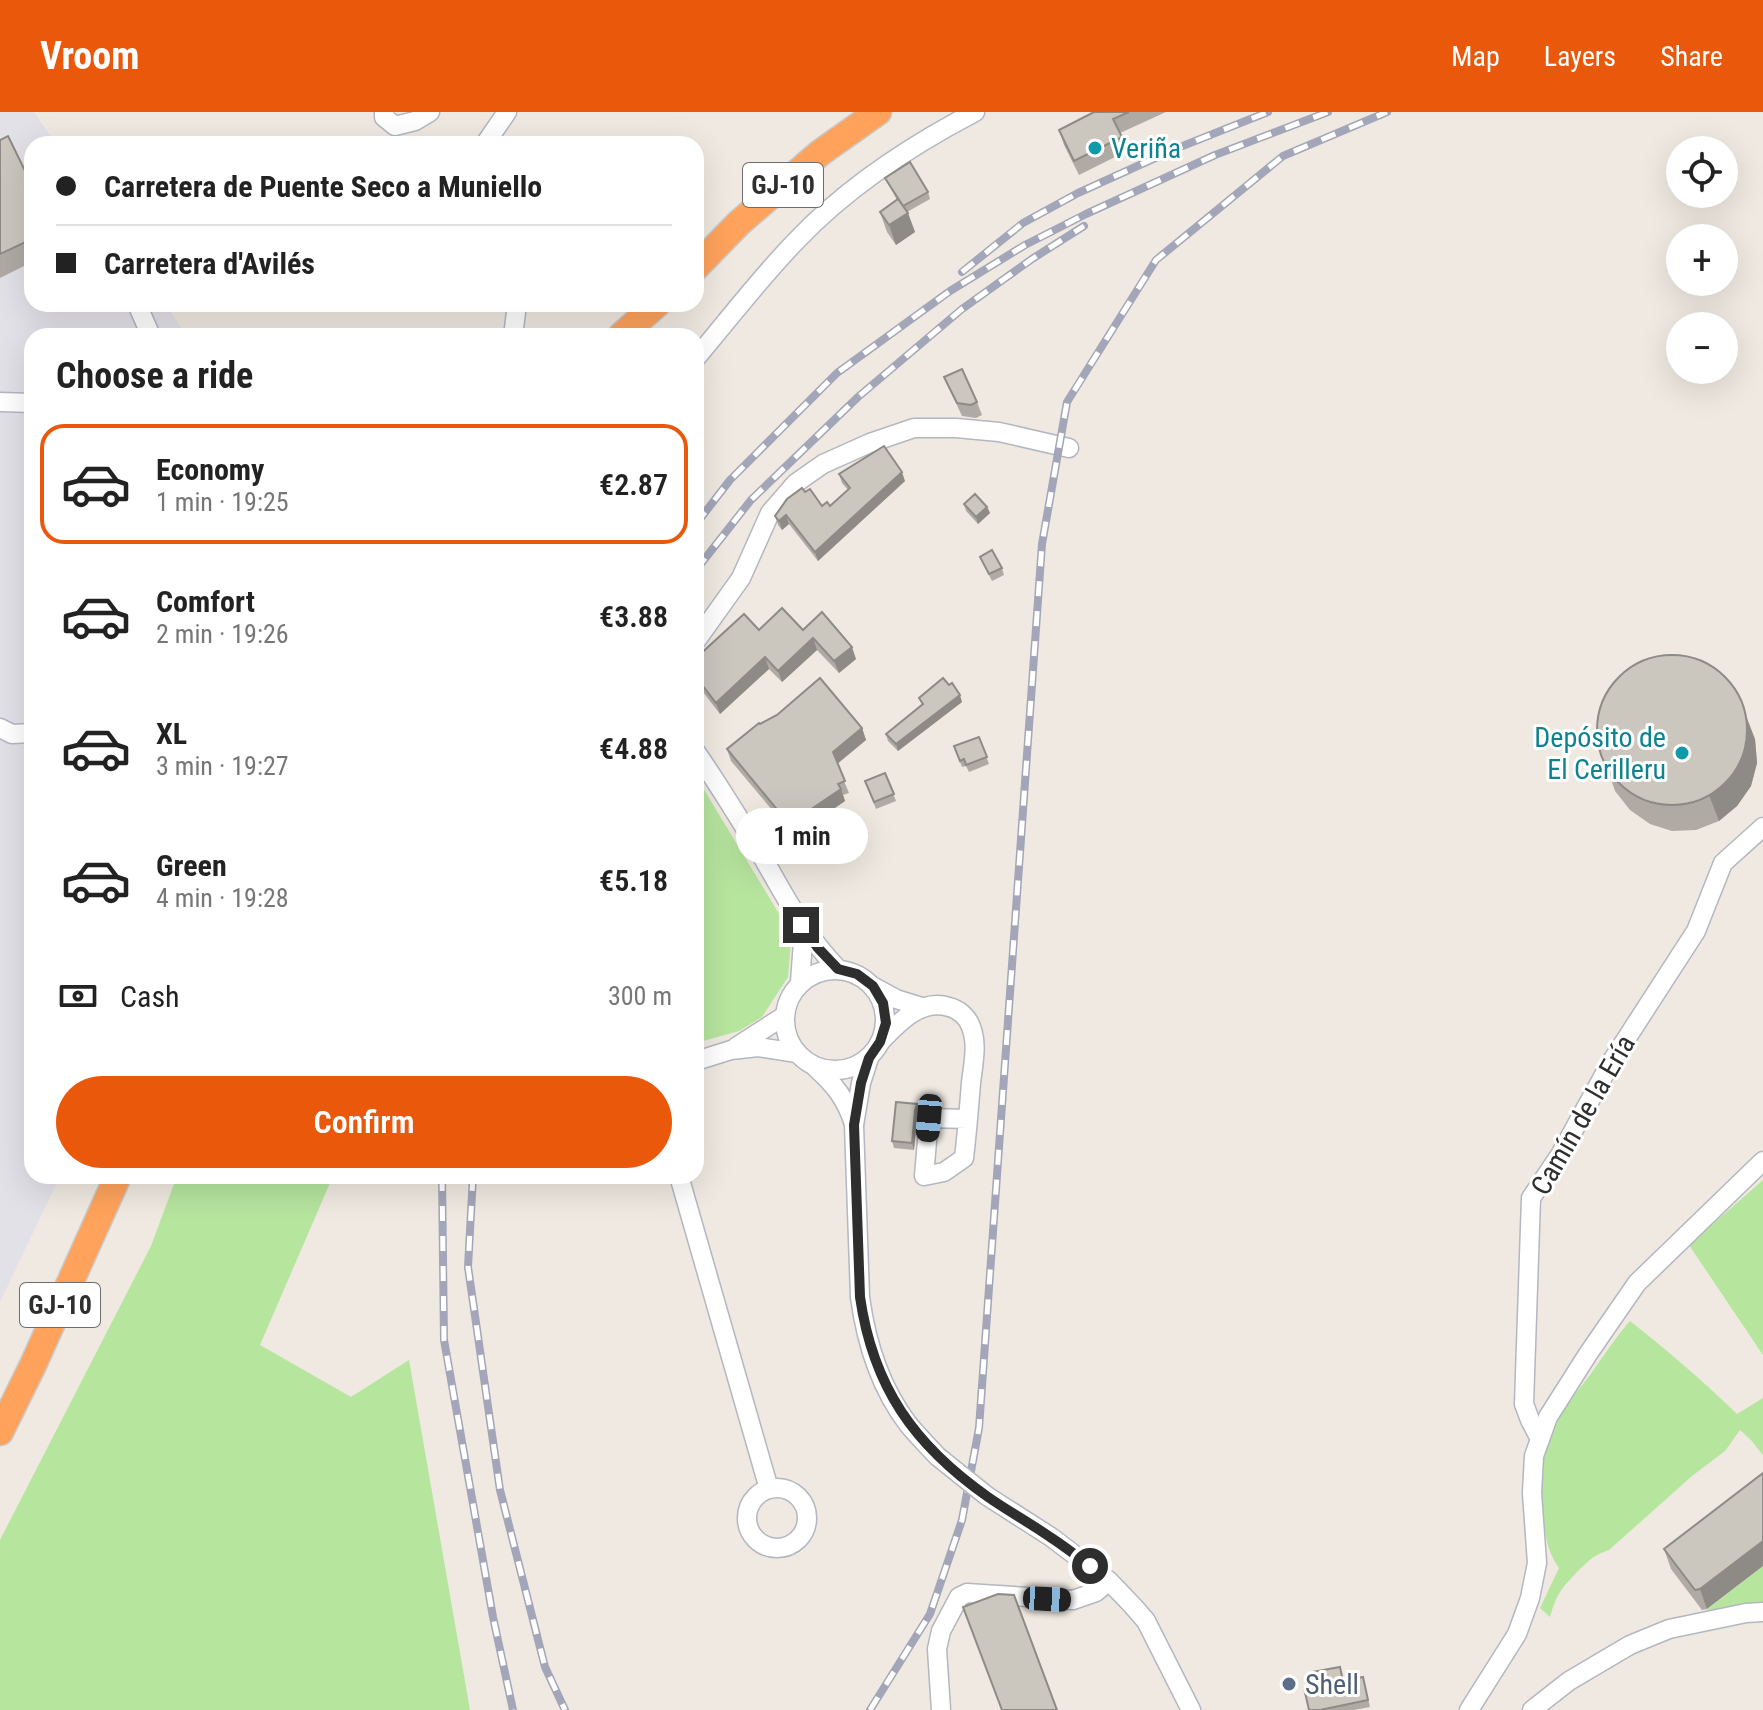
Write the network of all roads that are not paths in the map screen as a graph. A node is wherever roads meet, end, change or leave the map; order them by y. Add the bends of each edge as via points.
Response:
1 (384, 112) edge
2 (430, 112) edge
3 (507, 112) edge
4 (878, 112) edge
5 (975, 112) edge
6 (490, 136) edge
7 (704, 259) edge
8 (650, 312) edge
9 (631, 328) edge
10 (704, 349) edge
11 (0, 402) edge
12 (24, 403) edge
13 (1069, 448) dead end
14 (704, 630) edge
15 (0, 728) edge
16 (24, 733) edge
17 (704, 765) edge
18 (1763, 827) edge
19 (801, 925) junction
20 (838, 969) junction
21 (800, 982) junction
22 (873, 986) junction
23 (922, 1007) junction
24 (784, 1016) junction
25 (880, 1042) junction
26 (731, 1050) junction
27 (797, 1053) junction
28 (704, 1058) edge
29 (869, 1058) junction
30 (813, 1065) junction
31 (968, 1119) junction
32 (854, 1125) junction
33 (1763, 1161) edge
34 (114, 1184) edge
35 (681, 1184) edge
36 (0, 1432) edge
37 (1540, 1439) junction
38 (769, 1489) dead end
39 (1109, 1581) junction
40 (1763, 1612) edge
41 (941, 1710) edge
42 (1191, 1710) edge
43 (1469, 1710) edge
44 (1532, 1710) edge

1 - 2 street via 395,126
3 - 6 street
4 - 7 highway, GJ-10 via 820,153
5 - 10 street via 872,175 828,211
8 - 9 highway
11 - 12 street
13 - 14 street via 999,432 914,428 823,464 796,483 770,513 741,578
15 - 16 street
17 - 19 street
18 - 37 street, Camín de la Ería via 1723,863 1696,931 1531,1198 1524,1404
19 - 20 street
19 - 21 street
20 - 21 street
20 - 22 street
21 - 24 street
22 - 23 street
22 - 25 street via 886,1023
23 - 25 street
23 - 31 street via 941,1004 957,1009 971,1024 975,1045
24 - 26 street
24 - 27 street
25 - 29 street
26 - 27 street via 758,1047
26 - 28 street
27 - 30 street
29 - 30 street via 851,1068
29 - 32 street
30 - 32 street via 848,1105
31 - 31 street via 964,1158 944,1172 924,1176 929,1118
32 - 39 street, bridge via 860,1297 875,1365 896,1405 937,1456
33 - 37 street via 1637,1283 1548,1417
34 - 36 highway, GJ-10
35 - 38 street
37 - 43 street via 1534,1456 1537,1563 1530,1598 1517,1634
39 - 41 street via 1073,1600 967,1593 959,1597 937,1649
39 - 42 street via 1146,1621
40 - 44 street via 1669,1629 1630,1645

